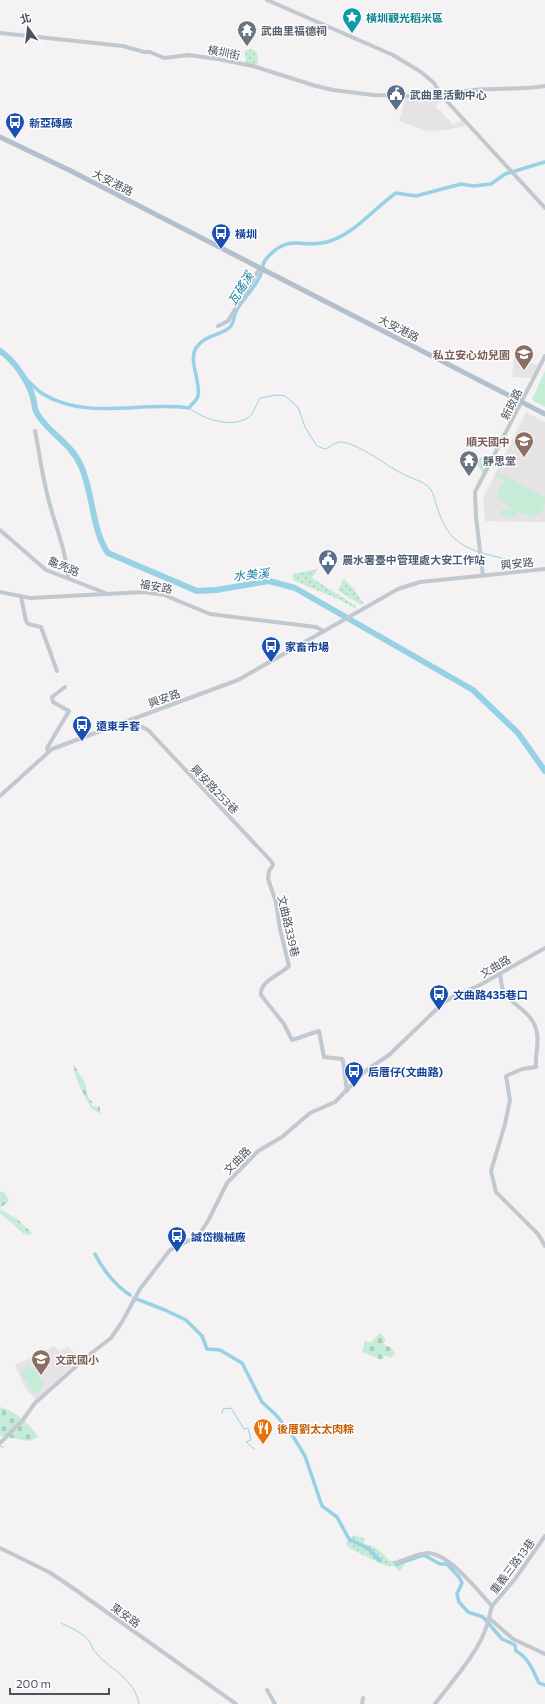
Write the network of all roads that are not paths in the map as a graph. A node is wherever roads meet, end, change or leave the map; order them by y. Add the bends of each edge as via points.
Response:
1 (268, 0) edge
2 (0, 33) edge
3 (545, 86) edge
4 (443, 97) junction
5 (0, 137) edge
6 (545, 208) edge
7 (262, 269) junction
8 (218, 326) dead end
9 (545, 356) edge
10 (522, 401) junction
11 (545, 414) edge
12 (35, 431) dead end
13 (0, 530) edge
14 (545, 569) edge
15 (483, 576) junction
16 (68, 578) junction
17 (0, 592) edge
18 (109, 594) junction
19 (21, 597) junction
20 (307, 626) junction
21 (323, 631) junction
22 (316, 634) junction
23 (57, 672) dead end
24 (65, 687) dead end
25 (133, 719) junction
26 (48, 752) junction
27 (0, 796) edge
28 (268, 876) joint
29 (545, 948) edge
30 (500, 974) junction
31 (347, 1091) junction
32 (545, 1246) edge
33 (0, 1443) edge
34 (545, 1536) edge
35 (0, 1548) edge
36 (398, 1562) dead end
37 (492, 1606) junction
38 (488, 1621) junction
39 (545, 1654) edge
40 (267, 1690) dead end
41 (363, 1698) dead end
42 (236, 1704) edge
43 (275, 1704) edge
44 (362, 1704) edge
45 (435, 1704) edge

1 - 4 street via 393,55 434,83
2 - 4 street, 橫圳街 via 119,45 164,58 188,55 218,59 253,66 333,90 373,95
3 - 4 street, 橫圳街 via 490,88
4 - 6 street
5 - 7 main road, 大安港路
7 - 8 street via 228,321
7 - 10 main road, 大安港路
9 - 10 street, 新政路
10 - 11 main road, 大安港路
10 - 15 street, 新政路 via 475,492
12 - 16 street via 46,488 67,561
13 - 16 street, 龜壳路 via 42,568
14 - 15 street, 興安路
15 - 21 street, 興安路 via 408,585
16 - 18 street, 龜壳路
17 - 19 street, 福安路
18 - 19 street, 福安路 via 52,598
18 - 20 street, 福安路 via 126,591 155,593 177,599 210,614
19 - 23 street via 26,621 28,624 41,627
20 - 21 street, 福安路
20 - 22 street
21 - 22 street, 興安路
22 - 25 street, 興安路 via 238,680
24 - 26 street via 52,697 54,702 69,711 47,748
25 - 26 street, 興安路
25 - 28 street, 興安路253巷 via 136,724 148,730 272,862
26 - 27 street, 興安路
28 - 31 street, 文曲路339巷 via 289,966 273,976 261,989 261,995 284,1024 292,1040 320,1031 324,1058 343,1061
29 - 30 street, 文曲路
30 - 31 street, 文曲路 via 443,1003 389,1055 364,1072
30 - 32 street via 504,992 532,1020 537,1032 536,1067 522,1069 506,1076 510,1100 491,1171 496,1192 538,1234
31 - 33 street, 文曲路 via 335,1102 303,1118 282,1136 258,1151 241,1168 223,1189 203,1230 194,1239 170,1250 140,1289 120,1327 111,1338 35,1403 22,1421
34 - 37 street, 重義三路13巷 via 515,1579
35 - 42 street, 東安路 via 49,1572
36 - 37 street via 428,1553 452,1564
37 - 38 street
38 - 39 street via 513,1639
38 - 45 street via 485,1633 463,1668
40 - 43 street
41 - 44 street

